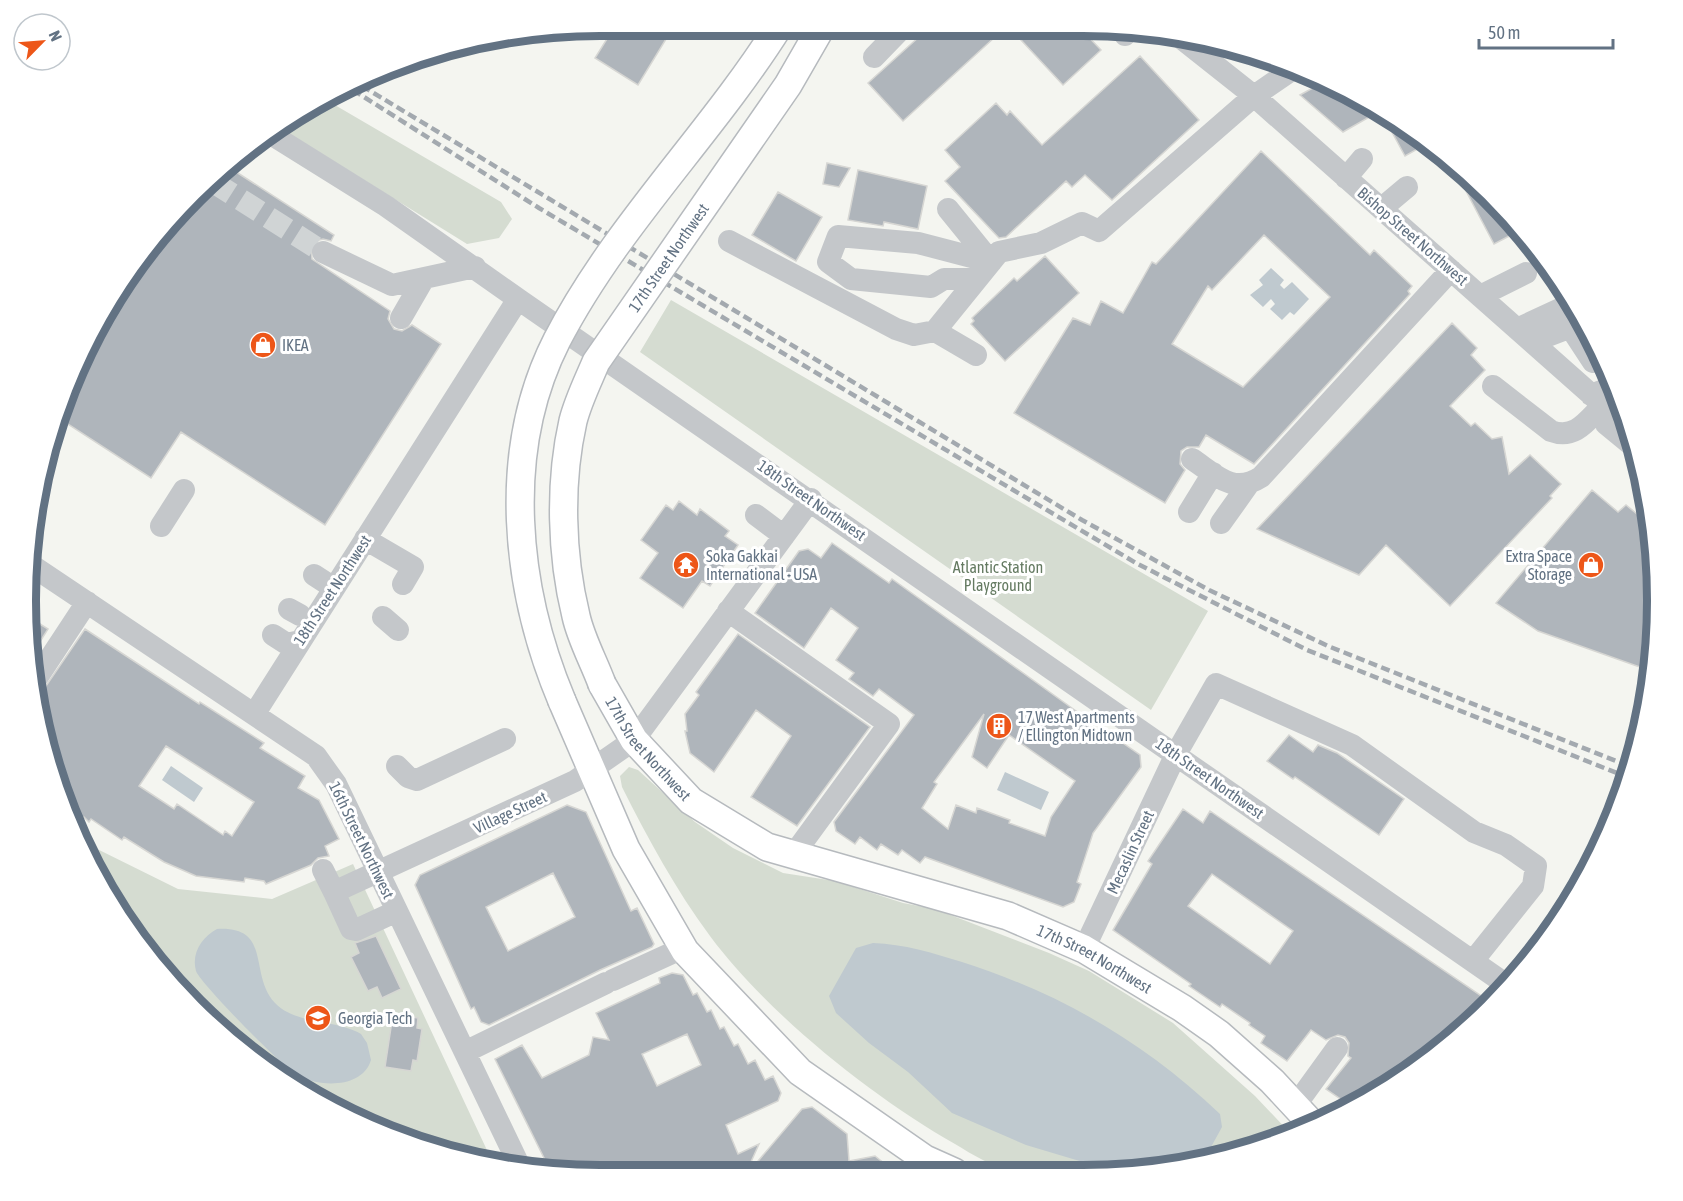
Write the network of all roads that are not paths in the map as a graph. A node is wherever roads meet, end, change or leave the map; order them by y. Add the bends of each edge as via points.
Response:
1 (772, 36) edge
2 (816, 36) edge
3 (894, 36) edge
4 (1192, 47) edge
5 (874, 57) dead end
6 (1286, 74) edge
7 (1254, 96) junction
8 (278, 138) edge
9 (1362, 159) dead end
10 (1346, 178) junction
11 (1407, 187) dead end
12 (1382, 208) junction
13 (948, 209) dead end
14 (729, 241) dead end
15 (323, 252) tunnel mouth
16 (991, 262) junction
17 (475, 267) junction
18 (1451, 270) junction
19 (1526, 273) dead end
20 (976, 279) junction
21 (423, 280) junction
22 (1480, 296) junction
23 (518, 298) junction
24 (1565, 308) edge
25 (401, 318) dead end
26 (935, 331) junction
27 (1525, 336) junction
28 (1588, 349) edge
29 (976, 355) dead end
30 (1594, 361) edge
31 (1564, 371) junction
32 (1493, 386) dead end
33 (1602, 395) edge
34 (1623, 438) edge
35 (1192, 459) dead end
36 (1213, 473) junction
37 (1248, 485) junction
38 (184, 490) dead end
39 (811, 499) junction
40 (1189, 512) dead end
41 (756, 516) dead end
42 (1221, 523) dead end
43 (161, 526) dead end
44 (784, 536) junction
45 (365, 539) junction
46 (37, 569) edge
47 (314, 575) dead end
48 (403, 584) dead end
49 (334, 588) junction
50 (87, 602) junction
51 (728, 610) junction
52 (273, 635) dead end
53 (300, 641) junction
54 (41, 672) edge
55 (255, 713) junction
56 (505, 739) dead end
57 (634, 740) junction
58 (1176, 754) junction
59 (397, 766) dead end
60 (591, 770) junction
61 (795, 854) junction
62 (323, 870) dead end
63 (379, 873) junction
64 (334, 892) junction
65 (397, 911) junction
66 (683, 948) junction
67 (1084, 949) junction
68 (1473, 961) junction
69 (1501, 980) edge
70 (1337, 1048) dead end
71 (465, 1052) junction
72 (1304, 1116) edge
73 (516, 1158) edge
74 (938, 1165) edge

1 - 60 main road, bridge via 590,284 557,341 542,377 524,450 520,492 523,563 536,627
2 - 57 main road, 17th Street Northwest, bridge via 788,85 596,362 573,422 565,480 565,561 576,619 602,684
3 - 5 street
4 - 7 street, Bishop Street Northwest
6 - 7 street
7 - 10 street, Bishop Street Northwest
7 - 16 street via 1099,231 1082,223 1041,243 999,252
8 - 17 street
9 - 10 street
10 - 12 street, Bishop Street Northwest
11 - 12 street
12 - 18 street, Bishop Street Northwest
13 - 16 street
14 - 26 street via 896,329 914,335
15 - 21 street via 392,285
16 - 20 street
16 - 20 street via 918,243 838,236 828,262 851,279 931,287 944,279
17 - 21 street
17 - 23 street
18 - 22 street, Bishop Street Northwest
18 - 37 street via 1281,457
19 - 22 street
20 - 26 street
21 - 25 street
22 - 27 street, Bishop Street Northwest
23 - 39 street, 18th Street Northwest via 651,399
23 - 45 street, 18th Street Northwest
24 - 27 street
26 - 29 street
27 - 28 street via 1572,330
27 - 31 street, Bishop Street Northwest
30 - 31 street
31 - 33 street, Bishop Street Northwest
32 - 33 street via 1551,431 1563,435 1576,432
33 - 34 street, Bishop Street Northwest via 1606,424
35 - 36 street
36 - 37 street via 1236,485
36 - 40 street
37 - 42 street
38 - 43 street
39 - 44 street, Village Street
39 - 58 street, 18th Street Northwest
41 - 44 street
44 - 51 street, Village Street
45 - 48 street via 413,567
45 - 49 street, 18th Street Northwest
46 - 50 street, 16th Street Northwest
47 - 49 street
49 - 53 street, 18th Street Northwest
50 - 54 street
50 - 55 street, 16th Street Northwest
51 - 57 street, Village Street
51 - 61 street via 889,723
52 - 53 street via 287,644
53 - 55 street, 18th Street Northwest
55 - 63 street, 16th Street Northwest via 316,756 336,784
56 - 59 street via 417,780
57 - 60 street, Village Street
57 - 61 main road, 17th Street Northwest via 691,801 767,847
58 - 67 street, Mecaslin Street
58 - 68 street, 18th Street Northwest
58 - 68 street, Mecaslin Street via 1216,684 1352,745 1474,832 1506,845 1536,866 1533,886
60 - 63 street, Village Street
60 - 66 main road via 626,849
61 - 67 main road, 17th Street Northwest via 1008,916
62 - 64 street
63 - 64 street, Village Street
63 - 65 street, 16th Street Northwest
64 - 65 street via 351,929
65 - 71 street, 16th Street Northwest
66 - 71 street
66 - 74 main road via 800,1072
67 - 72 main road, 17th Street Northwest via 1219,1034
68 - 69 street, 18th Street Northwest
70 - 72 street
71 - 73 street, 16th Street Northwest

